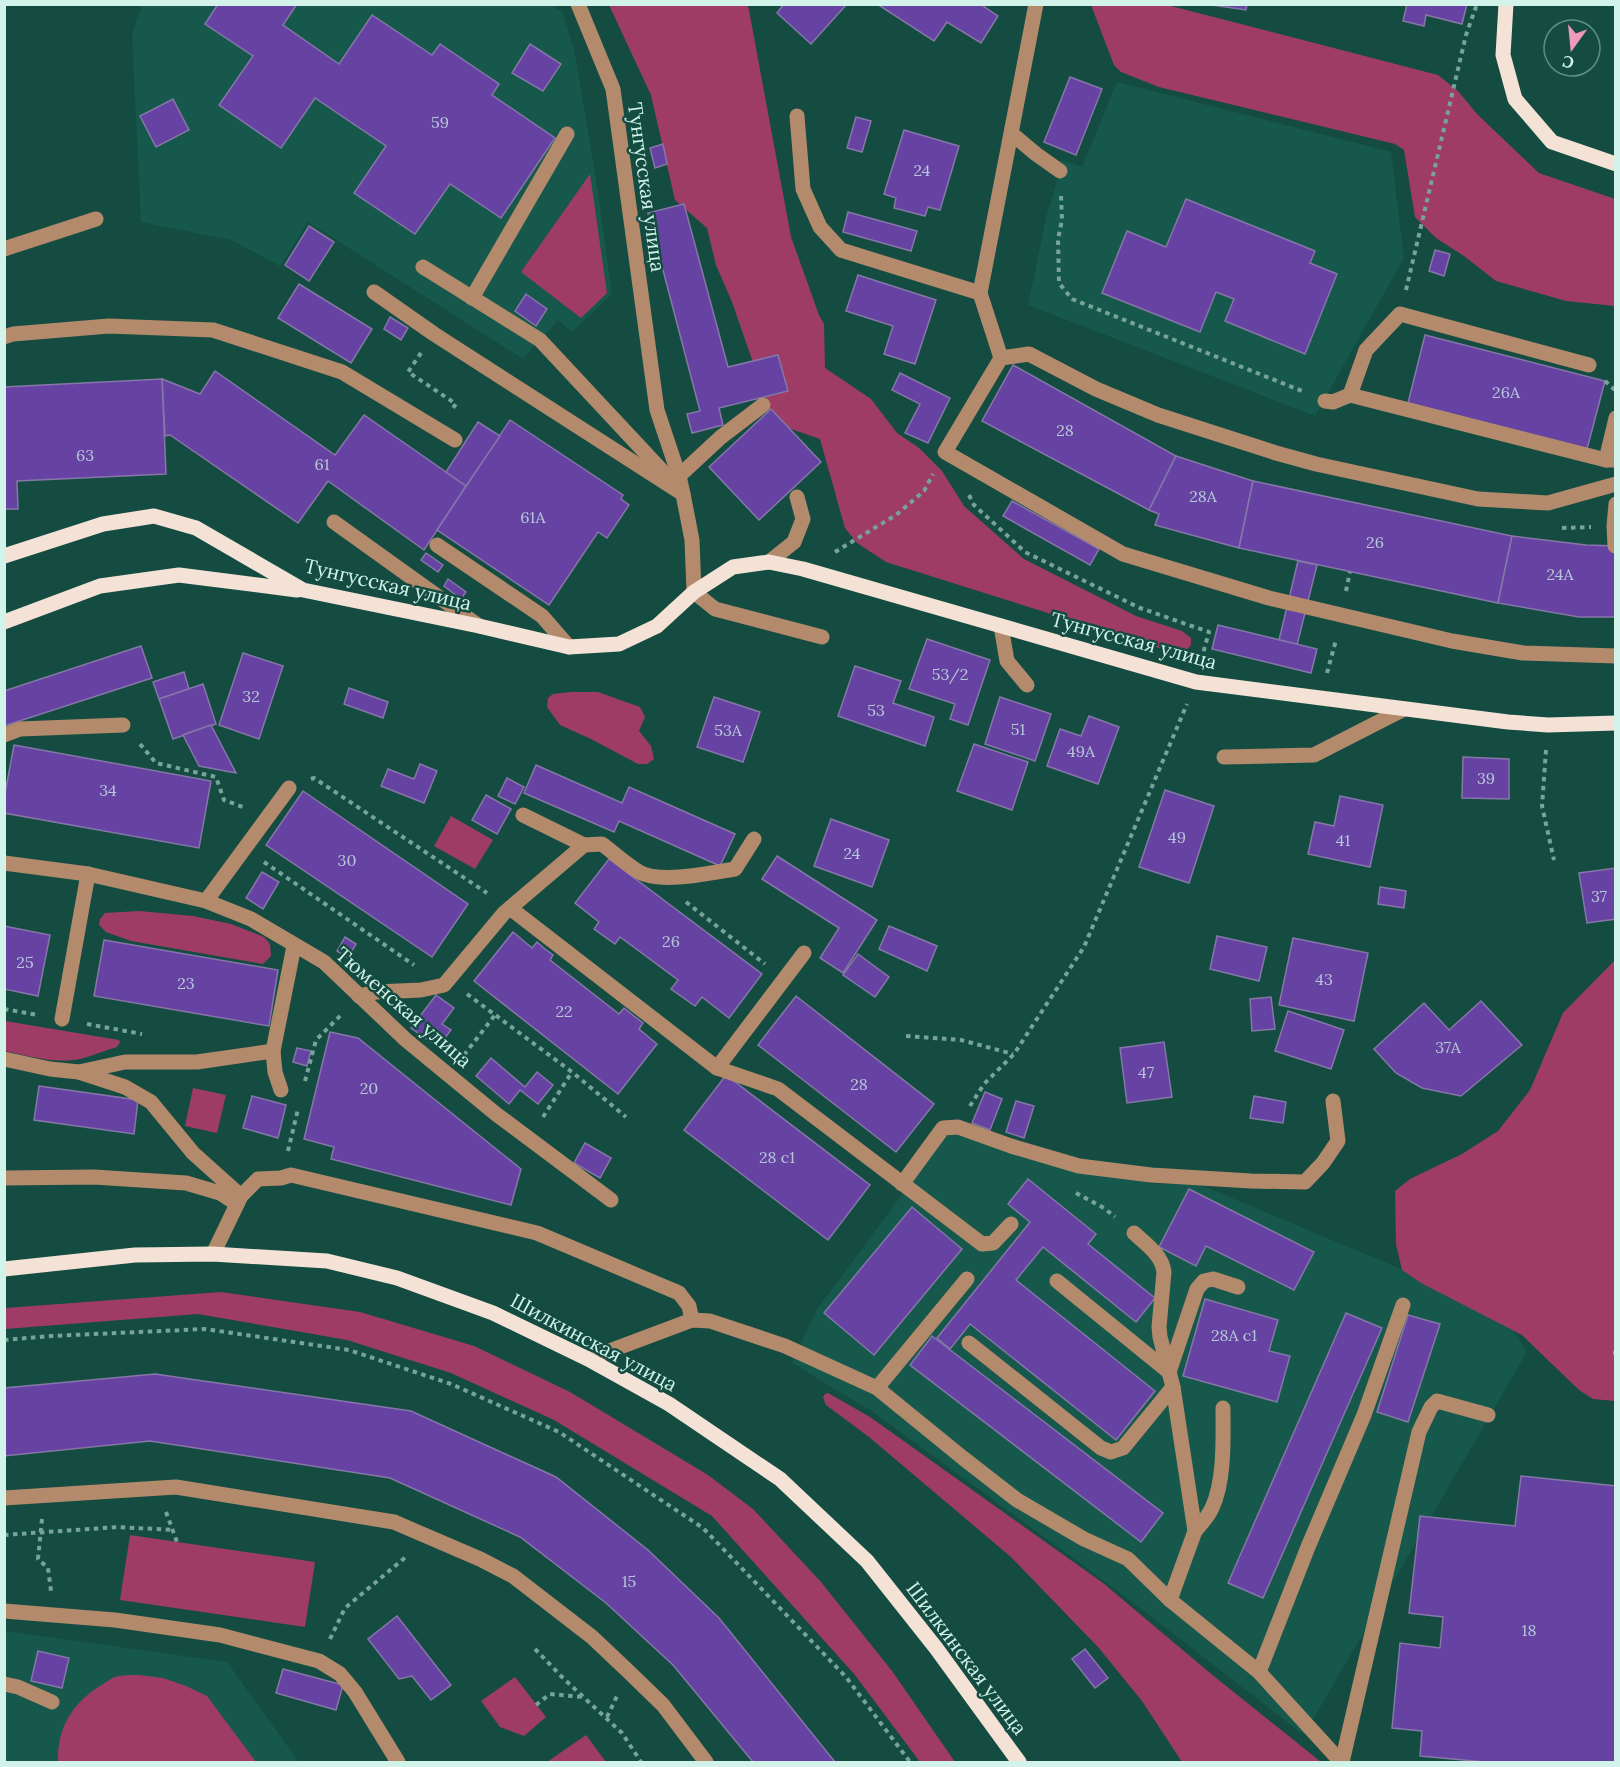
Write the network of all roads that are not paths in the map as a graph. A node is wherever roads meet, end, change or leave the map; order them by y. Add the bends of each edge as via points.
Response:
1 (578, 4) edge
2 (1036, 4) edge
3 (1506, 4) edge
4 (797, 116) dead end
5 (567, 134) dead end
6 (1012, 134) junction
7 (1616, 164) edge
8 (1060, 171) road end
9 (96, 219) dead end
10 (4, 249) edge
11 (423, 267) dead end
12 (374, 292) dead end
13 (980, 293) junction
14 (472, 298) junction
15 (4, 337) edge
16 (1000, 358) junction
17 (1589, 365) dead end
18 (1350, 395) junction
19 (1325, 401) road end
20 (763, 405) dead end
21 (1616, 418) edge
22 (455, 440) dead end
23 (1611, 460) edge
24 (679, 476) junction
25 (1616, 484) edge
26 (683, 494) junction
27 (797, 497) dead end
28 (1616, 504) edge
29 (334, 522) dead end
30 (437, 544) dead end
31 (1615, 546) edge
32 (4, 556) edge
33 (769, 562) junction
34 (303, 590) junction
35 (694, 592) junction
36 (4, 622) edge
37 (479, 626) junction
38 (1001, 626) junction
39 (822, 637) dead end
40 (569, 647) junction
41 (1616, 656) edge
42 (1027, 685) dead end
43 (1404, 709) junction
44 (1616, 723) edge
45 (123, 725) road end
46 (4, 735) edge
47 (1224, 757) dead end
48 (289, 788) road end
49 (523, 815) dead end
50 (754, 839) dead end
51 (584, 845) junction
52 (4, 863) edge
53 (88, 874) junction
54 (206, 901) junction
55 (510, 908) junction
56 (294, 946) junction
57 (804, 953) dead end
58 (359, 996) junction
59 (62, 1019) road end
60 (273, 1051) junction
61 (4, 1059) edge
62 (717, 1068) junction
63 (79, 1072) junction
64 (281, 1090) dead end
65 (1333, 1101) dead end
66 (4, 1178) edge
67 (902, 1184) junction
68 (239, 1200) junction
69 (611, 1200) dead end
70 (1011, 1224) dead end
71 (1134, 1233) dead end
72 (213, 1254) junction
73 (4, 1269) edge
74 (967, 1279) dead end
75 (1057, 1281) dead end
76 (1238, 1287) dead end
77 (1403, 1305) dead end
78 (692, 1320) junction
79 (969, 1343) dead end
80 (588, 1359) junction
81 (1171, 1380) junction
82 (877, 1388) junction
83 (1223, 1408) dead end
84 (1488, 1415) dead end
85 (4, 1498) edge
86 (1195, 1531) junction
87 (1170, 1600) junction
88 (4, 1611) edge
89 (1259, 1672) junction
90 (4, 1683) edge
91 (52, 1702) dead end
92 (398, 1762) edge
93 (706, 1762) edge
94 (1018, 1762) edge
95 (1342, 1762) edge

1 - 24 lane, Тунгусская улица via 613,90 657,410
2 - 6 lane
3 - 7 main road via 1503,55 1515,99 1552,142
4 - 13 lane via 803,189 820,227 841,250
5 - 14 lane
6 - 8 lane
6 - 13 lane
9 - 10 lane
11 - 14 lane
12 - 26 lane
13 - 16 lane
14 - 26 lane via 540,340
15 - 22 lane via 109,326 213,330 342,372
16 - 25 lane via 1029,354 1158,415 1276,453 1478,499 1548,502
16 - 41 lane via 945,452 1123,554 1269,598 1452,641 1523,653
17 - 18 lane via 1400,314 1366,350
18 - 19 lane
18 - 23 lane
20 - 24 lane
21 - 23 lane
24 - 26 lane, Тунгусская улица
26 - 35 lane, Тунгусская улица via 692,540
27 - 33 lane via 803,519 794,542
28 - 31 lane
29 - 37 lane
30 - 40 lane via 542,616
32 - 34 main road, Тунгусская улица via 103,524 154,516 196,528
33 - 35 main road, Тунгусская улица via 733,567
33 - 38 main road, Тунгусская улица
34 - 36 main road via 178,575 100,586
34 - 37 main road, Тунгусская улица
35 - 39 lane via 715,609
35 - 40 main road, Тунгусская улица via 657,626 619,644
37 - 40 main road, Тунгусская улица
38 - 42 lane via 1007,661
38 - 43 main road, Тунгусская улица via 1196,682
43 - 44 main road, Тунгусская улица via 1548,726
43 - 47 lane via 1314,755
45 - 46 lane via 20,729
48 - 54 lane
49 - 51 lane
50 - 51 lane via 735,869 654,878 639,872 602,844
51 - 55 lane
52 - 53 lane, Тюменская улица
53 - 54 lane, Тюменская улица
53 - 59 lane
54 - 56 lane, Тюменская улица via 251,919
55 - 58 lane via 444,985
55 - 62 lane
56 - 58 lane, Тюменская улица via 324,962
56 - 60 lane
57 - 62 lane
58 - 69 lane, Тюменская улица via 496,1114
60 - 63 lane via 197,1062 125,1062
60 - 64 lane
61 - 63 lane
62 - 67 lane via 778,1089
63 - 68 lane via 125,1087 151,1102 192,1153
65 - 67 lane via 1338,1141 1305,1182 1150,1175 1079,1166 957,1127 943,1128
66 - 68 lane via 94,1177 186,1183
67 - 70 lane via 982,1244 993,1243
68 - 72 lane
68 - 78 lane via 258,1179 291,1175 537,1233 679,1293 689,1306
71 - 81 lane via 1163,1265 1159,1327
72 - 73 main road, Шилкинская улица via 135,1255
72 - 80 main road, Шилкинская улица via 327,1261 397,1278 493,1313
74 - 82 lane
75 - 81 lane
76 - 81 lane via 1213,1279 1204,1281 1197,1289
77 - 89 lane via 1364,1415
78 - 80 lane
78 - 82 lane via 710,1321 785,1346
79 - 81 lane via 1111,1452 1124,1448
80 - 94 main road, Шилкинская улица via 669,1404 780,1479 867,1561
81 - 86 lane
82 - 87 lane via 1017,1500 1128,1559
83 - 86 lane via 1219,1482 1213,1507
84 - 95 lane via 1437,1401 1419,1432
85 - 93 lane via 176,1487 394,1522 513,1576 592,1637 663,1705
86 - 87 lane
87 - 89 lane
88 - 92 lane via 115,1620 220,1635 319,1661 340,1674 355,1692
89 - 95 lane
90 - 91 lane

